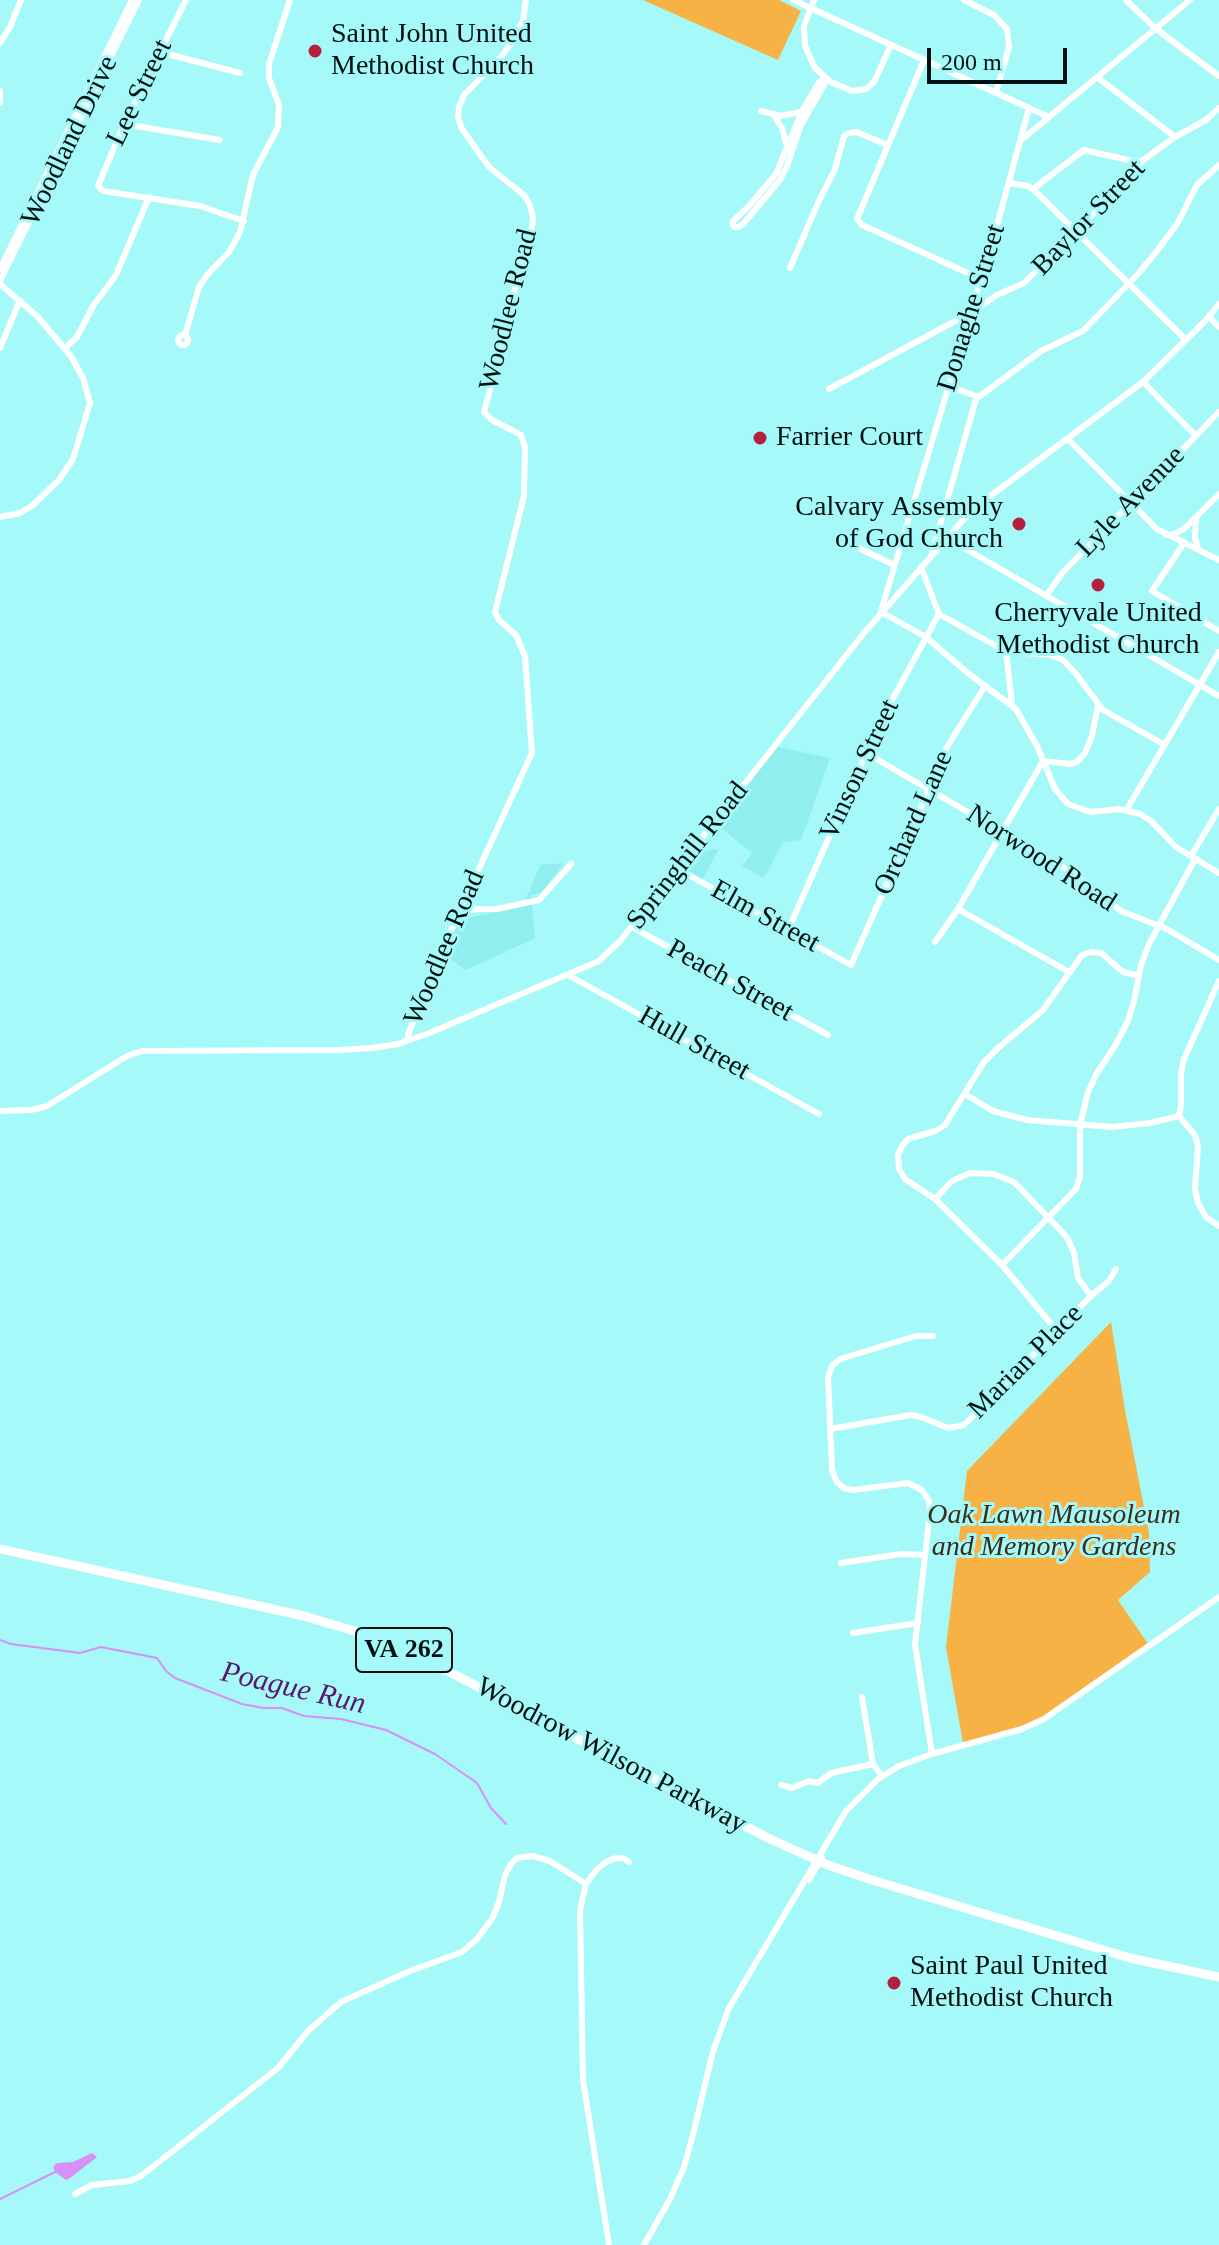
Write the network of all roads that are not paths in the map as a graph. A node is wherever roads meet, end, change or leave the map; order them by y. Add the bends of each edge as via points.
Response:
1 (21, 0) edge
2 (132, 0) edge
3 (139, 0) edge
4 (186, 0) edge
5 (290, 0) edge
6 (526, 0) edge
7 (793, 0) edge
8 (814, 0) edge
9 (964, 0) edge
10 (1126, 0) edge
11 (1190, 0) edge
12 (810, 7) junction
13 (1155, 28) junction
14 (0, 43) edge
15 (891, 45) junction
16 (160, 52) junction
17 (924, 60) junction
18 (240, 73) dead end
19 (1219, 76) edge
20 (1097, 77) junction
21 (825, 78) junction
22 (0, 91) edge
23 (996, 92) junction
24 (0, 103) edge
25 (1029, 108) junction
26 (1219, 108) edge
27 (761, 111) dead end
28 (805, 113) junction
29 (773, 114) junction
30 (1049, 117) junction
31 (124, 124) junction
32 (1175, 137) junction
33 (220, 140) dead end
34 (1020, 141) junction
35 (887, 145) junction
36 (787, 149) junction
37 (1142, 161) junction
38 (1219, 165) edge
39 (1009, 183) junction
40 (1033, 189) junction
41 (149, 197) junction
42 (244, 221) junction
43 (1076, 232) junction
44 (790, 268) dead end
45 (0, 269) edge
46 (981, 279) junction
47 (0, 282) edge
48 (1129, 284) junction
49 (20, 300) junction
50 (1219, 304) edge
51 (970, 313) junction
52 (1209, 317) junction
53 (1219, 327) edge
54 (185, 335) dead end
55 (1186, 340) junction
56 (0, 348) edge
57 (65, 348) junction
58 (1143, 382) junction
59 (948, 386) junction
60 (829, 389) dead end
61 (979, 397) junction
62 (1219, 412) edge
63 (1196, 436) junction
64 (1068, 439) junction
65 (1219, 494) edge
66 (1130, 502) junction
67 (0, 517) edge
68 (1196, 518) junction
69 (1166, 535) junction
70 (947, 538) junction
71 (1184, 543) junction
72 (850, 544) dead end
73 (1199, 551) junction
74 (931, 556) junction
75 (1219, 560) edge
76 (894, 565) junction
77 (921, 567) junction
78 (1046, 596) junction
79 (881, 612) junction
80 (939, 614) junction
81 (1219, 631) edge
82 (926, 637) junction
83 (1006, 650) junction
84 (1219, 652) edge
85 (1200, 685) junction
86 (985, 686) junction
87 (1219, 696) edge
88 (1012, 705) junction
89 (1098, 705) junction
90 (1165, 745) junction
91 (866, 753) junction
92 (1043, 761) junction
93 (929, 789) junction
94 (1127, 809) junction
95 (1219, 809) edge
96 (1004, 831) junction
97 (1193, 857) junction
98 (571, 864) dead end
99 (678, 869) junction
100 (1219, 873) edge
101 (958, 909) junction
102 (459, 912) junction
103 (1158, 926) junction
104 (632, 927) junction
105 (788, 930) junction
106 (935, 942) dead end
107 (1219, 960) edge
108 (851, 965) joint
109 (1069, 972) junction
110 (568, 975) junction
111 (1139, 976) junction
112 (1219, 981) edge
113 (828, 1035) dead end
114 (407, 1041) junction
115 (965, 1094) junction
116 (0, 1111) edge
117 (819, 1114) dead end
118 (1179, 1116) junction
119 (1080, 1125) junction
120 (935, 1199) junction
121 (1049, 1217) junction
122 (1219, 1226) edge
123 (1002, 1265) junction
124 (1116, 1269) dead end
125 (1091, 1296) junction
126 (1057, 1331) junction
127 (933, 1336) dead end
128 (830, 1429) junction
129 (0, 1549) edge
130 (925, 1555) junction
131 (841, 1563) dead end
132 (1219, 1597) edge
133 (918, 1623) junction
134 (853, 1633) dead end
135 (862, 1697) dead end
136 (932, 1754) junction
137 (873, 1764) junction
138 (882, 1776) junction
139 (781, 1785) dead end
140 (818, 1860) junction
141 (629, 1862) dead end
142 (586, 1884) junction
143 (1219, 1977) edge
144 (75, 2194) dead end
145 (609, 2245) edge
146 (644, 2245) edge

1 - 14 street
2 - 45 street, Woodland Drive
3 - 47 street, Woodland Drive
4 - 16 street, Lee Street
5 - 42 street via 268,66 279,122 254,173
6 - 102 street, Woodlee Road via 512,42 467,91 458,117 489,167 527,198 533,217 484,412 521,435 525,447 524,496 495,612 516,635 525,656 532,751
7 - 12 street
8 - 12 street
9 - 23 street via 994,15 1007,29 1009,47
10 - 13 street
11 - 13 street
12 - 15 street
12 - 21 street via 805,46
13 - 19 street
13 - 20 street
15 - 17 street
15 - 21 street via 866,89 852,91
16 - 18 street
16 - 31 street, Lee Street
17 - 23 street
17 - 35 street
20 - 30 street
20 - 32 street
21 - 28 street
22 - 24 street
23 - 25 street
25 - 30 street
25 - 34 street, Donaghe Street
26 - 32 street, Baylor Street
27 - 29 street
28 - 29 street
28 - 36 street
28 - 36 street via 780,180 743,224 734,227 733,220 772,180
29 - 36 street
30 - 34 street
31 - 33 street
31 - 41 street, Lee Street via 98,187
32 - 37 street, Baylor Street
34 - 39 street, Donaghe Street
35 - 44 street via 857,132 843,138 835,169
35 - 46 street via 859,223
37 - 40 street via 1084,150
37 - 43 street, Baylor Street
38 - 48 street via 1199,183 1169,236
39 - 40 street
39 - 46 street, Donaghe Street
40 - 43 street
41 - 42 street via 205,207
41 - 57 street via 116,275 79,335
42 - 54 street via 231,248 199,287
43 - 48 street
43 - 51 street, Baylor Street via 1028,281
46 - 51 street, Donaghe Street
47 - 49 street, Woodland Drive
48 - 55 street
48 - 61 street via 1083,331 1043,350
49 - 56 street
49 - 57 street, Woodland Drive
50 - 52 street, Springhill Road
51 - 59 street, Donaghe Street
51 - 60 street, Baylor Street
52 - 53 street
52 - 55 street, Springhill Road
55 - 58 street, Springhill Road
57 - 67 street, Woodland Drive via 90,403 76,451 45,495 20,513
58 - 63 street
58 - 64 street, Springhill Road
59 - 61 street
59 - 76 street, Donaghe Street
61 - 74 street
62 - 63 street, Lyle Avenue
63 - 66 street, Lyle Avenue
64 - 66 street
64 - 70 street, Springhill Road via 977,506
65 - 68 street
66 - 69 street
66 - 78 street, Lyle Avenue
68 - 69 street
68 - 73 street
69 - 71 street
70 - 74 street, Springhill Road
70 - 78 street
71 - 73 street
71 - 81 street via 1152,591
72 - 76 street
73 - 75 street
74 - 77 street, Springhill Road
76 - 79 street, Donaghe Street
77 - 79 street, Springhill Road
77 - 80 street
78 - 85 street
79 - 82 street
79 - 99 street, Springhill Road
80 - 82 street, Vinson Street
80 - 83 street
82 - 86 street
82 - 91 street, Vinson Street
83 - 88 street
83 - 89 street via 1059,658
84 - 85 street
85 - 87 street
85 - 90 street
86 - 88 street
86 - 93 street, Orchard Lane via 944,751
88 - 92 street
89 - 90 street
89 - 92 street via 1090,743 1080,759 1070,764
90 - 94 street
91 - 93 street, Norwood Road
91 - 105 street, Vinson Street
92 - 94 street via 1055,789 1074,807 1094,813
92 - 96 street
93 - 96 street, Norwood Road
93 - 108 street, Orchard Lane
94 - 97 street via 1147,818
95 - 97 street
96 - 101 street
96 - 103 street, Norwood Road via 1086,882 1121,911
97 - 100 street
97 - 103 street
98 - 102 street via 539,900
99 - 104 street, Springhill Road
99 - 105 street, Elm Street
101 - 106 street
101 - 109 street
102 - 114 street, Woodlee Road
103 - 107 street, Norwood Road
103 - 111 street
104 - 110 street, Springhill Road via 605,957
104 - 113 street, Peach Street
105 - 108 street, Elm Street
109 - 111 street via 1080,956 1094,951 1123,972
109 - 115 street via 1043,1010 984,1062
110 - 114 street, Springhill Road
110 - 117 street, Hull Street
111 - 119 street via 1131,1015 1091,1083
112 - 118 street via 1184,1059
114 - 116 street, Springhill Road via 364,1049 142,1051 47,1106
115 - 119 street via 1013,1118
115 - 120 street via 945,1125 910,1138 898,1152 903,1177
118 - 119 street via 1126,1126
118 - 122 street via 1198,1146 1196,1200
119 - 121 street via 1079,1184
120 - 121 street via 958,1177 985,1172 1014,1182
120 - 123 street
121 - 123 street
121 - 125 street via 1070,1241 1077,1276
123 - 126 street
124 - 125 street, Marian Place
125 - 126 street, Marian Place
126 - 128 street, Marian Place via 961,1427 910,1415
127 - 128 street via 916,1336 835,1363 828,1377
128 - 130 street via 833,1475 841,1486 853,1490 905,1482 926,1494 930,1511
129 - 140 highway, Woodrow Wilson Parkway / VA 262 via 304,1616 386,1642
130 - 131 street
130 - 133 street
132 - 136 street via 1044,1719
133 - 134 street
133 - 136 street via 915,1653
135 - 137 street
136 - 138 street
137 - 138 street
137 - 139 street via 831,1773 818,1783
138 - 140 street via 854,1803
140 - 143 highway, Woodrow Wilson Parkway / VA 262 via 1130,1958
140 - 146 street via 735,1997 718,2035 687,2157
141 - 142 street via 611,1859
142 - 144 street via 550,1861 517,1858 505,1875 494,1916 464,1951 341,2002 278,2068 141,2176 92,2185
142 - 145 street via 580,1910 583,2080

